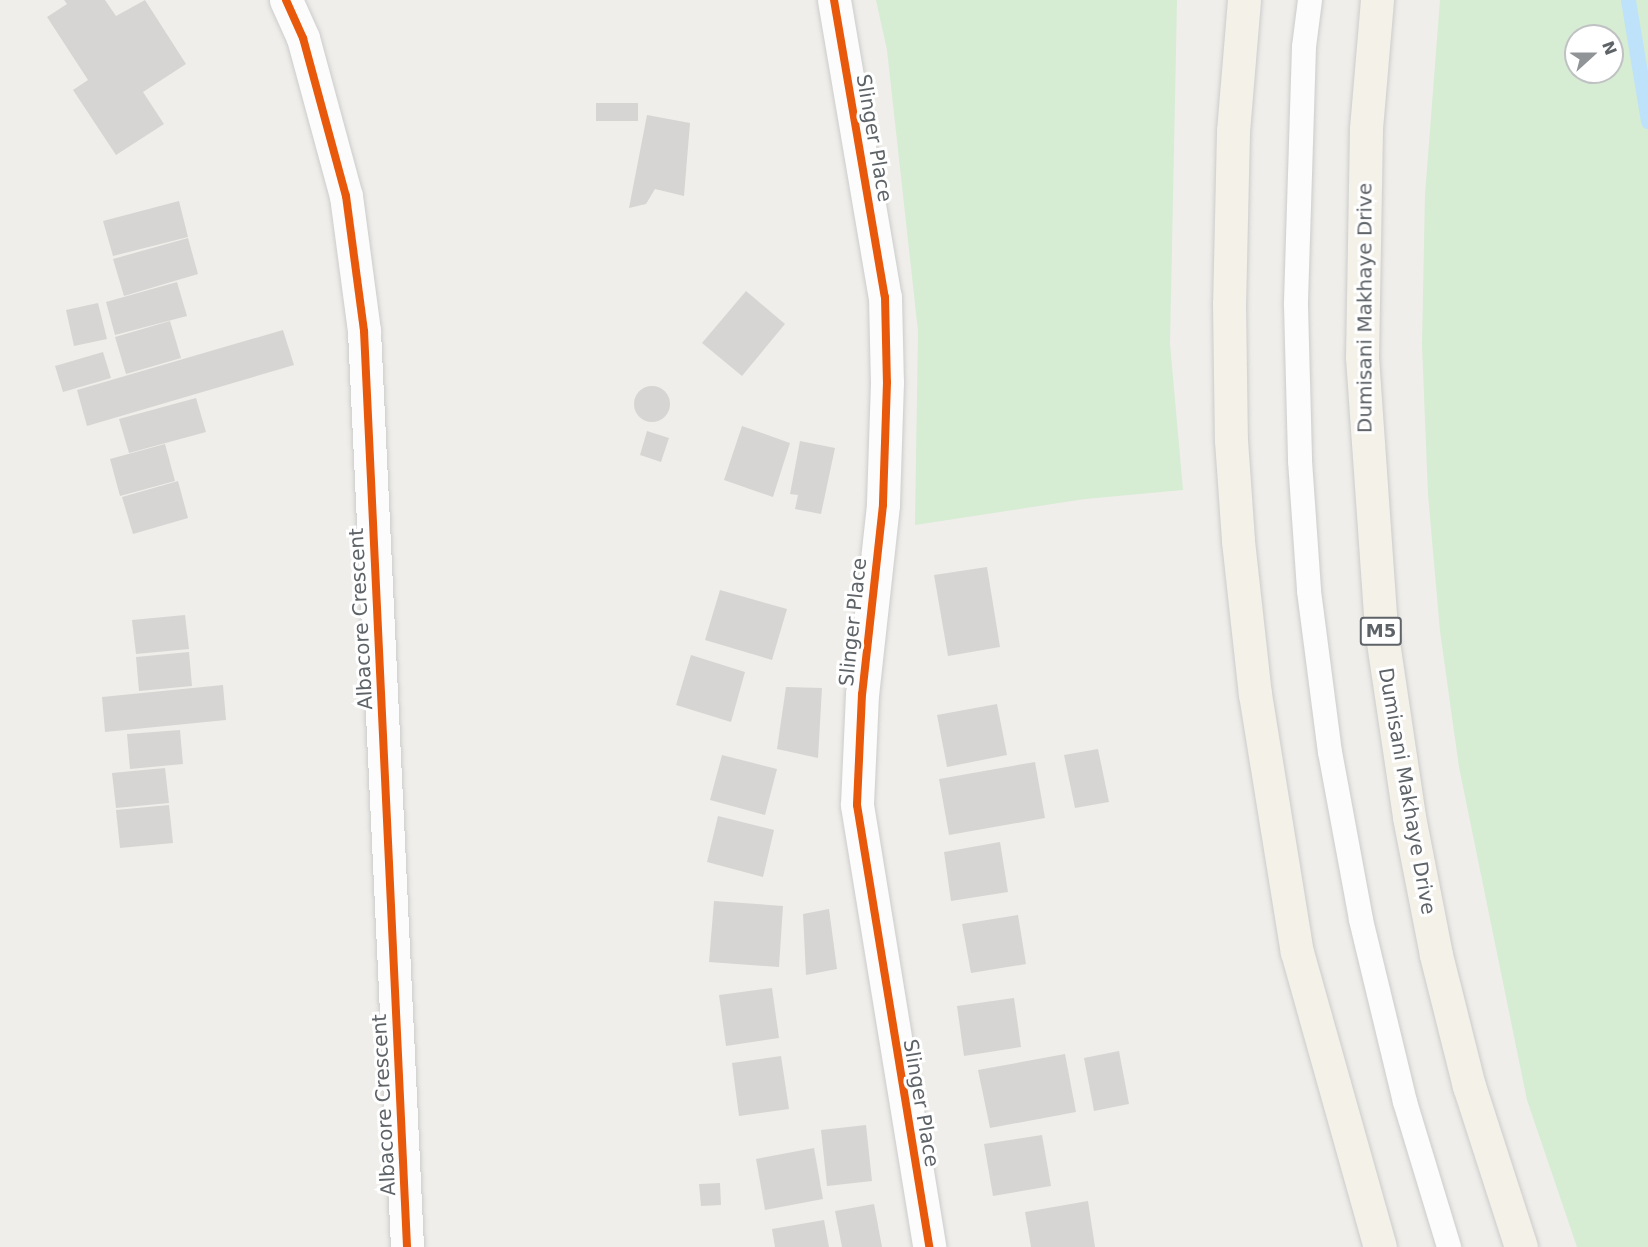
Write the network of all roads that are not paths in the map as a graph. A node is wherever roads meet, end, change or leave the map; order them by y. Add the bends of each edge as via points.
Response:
1 (286, 0) edge
2 (834, 0) edge
3 (1244, 0) edge
4 (1310, 0) edge
5 (1377, 0) edge
6 (407, 1247) edge
7 (929, 1247) edge
8 (1380, 1247) edge
9 (1449, 1247) edge
10 (1521, 1247) edge

1 - 6 street, Albacore Crescent via 303,38 346,196 364,331
2 - 7 street, Slinger Place via 885,297 887,361 883,505 862,694 857,805
3 - 8 main road via 1233,131 1229,303 1238,541 1257,706 1298,952
4 - 9 lane via 1303,58 1296,282 1300,461 1309,591 1330,752 1361,920 1405,1102
5 - 10 main road, Dumisani Makhaye Drive / M5 via 1366,129 1362,357 1381,629 1407,806 1436,955 1469,1086

